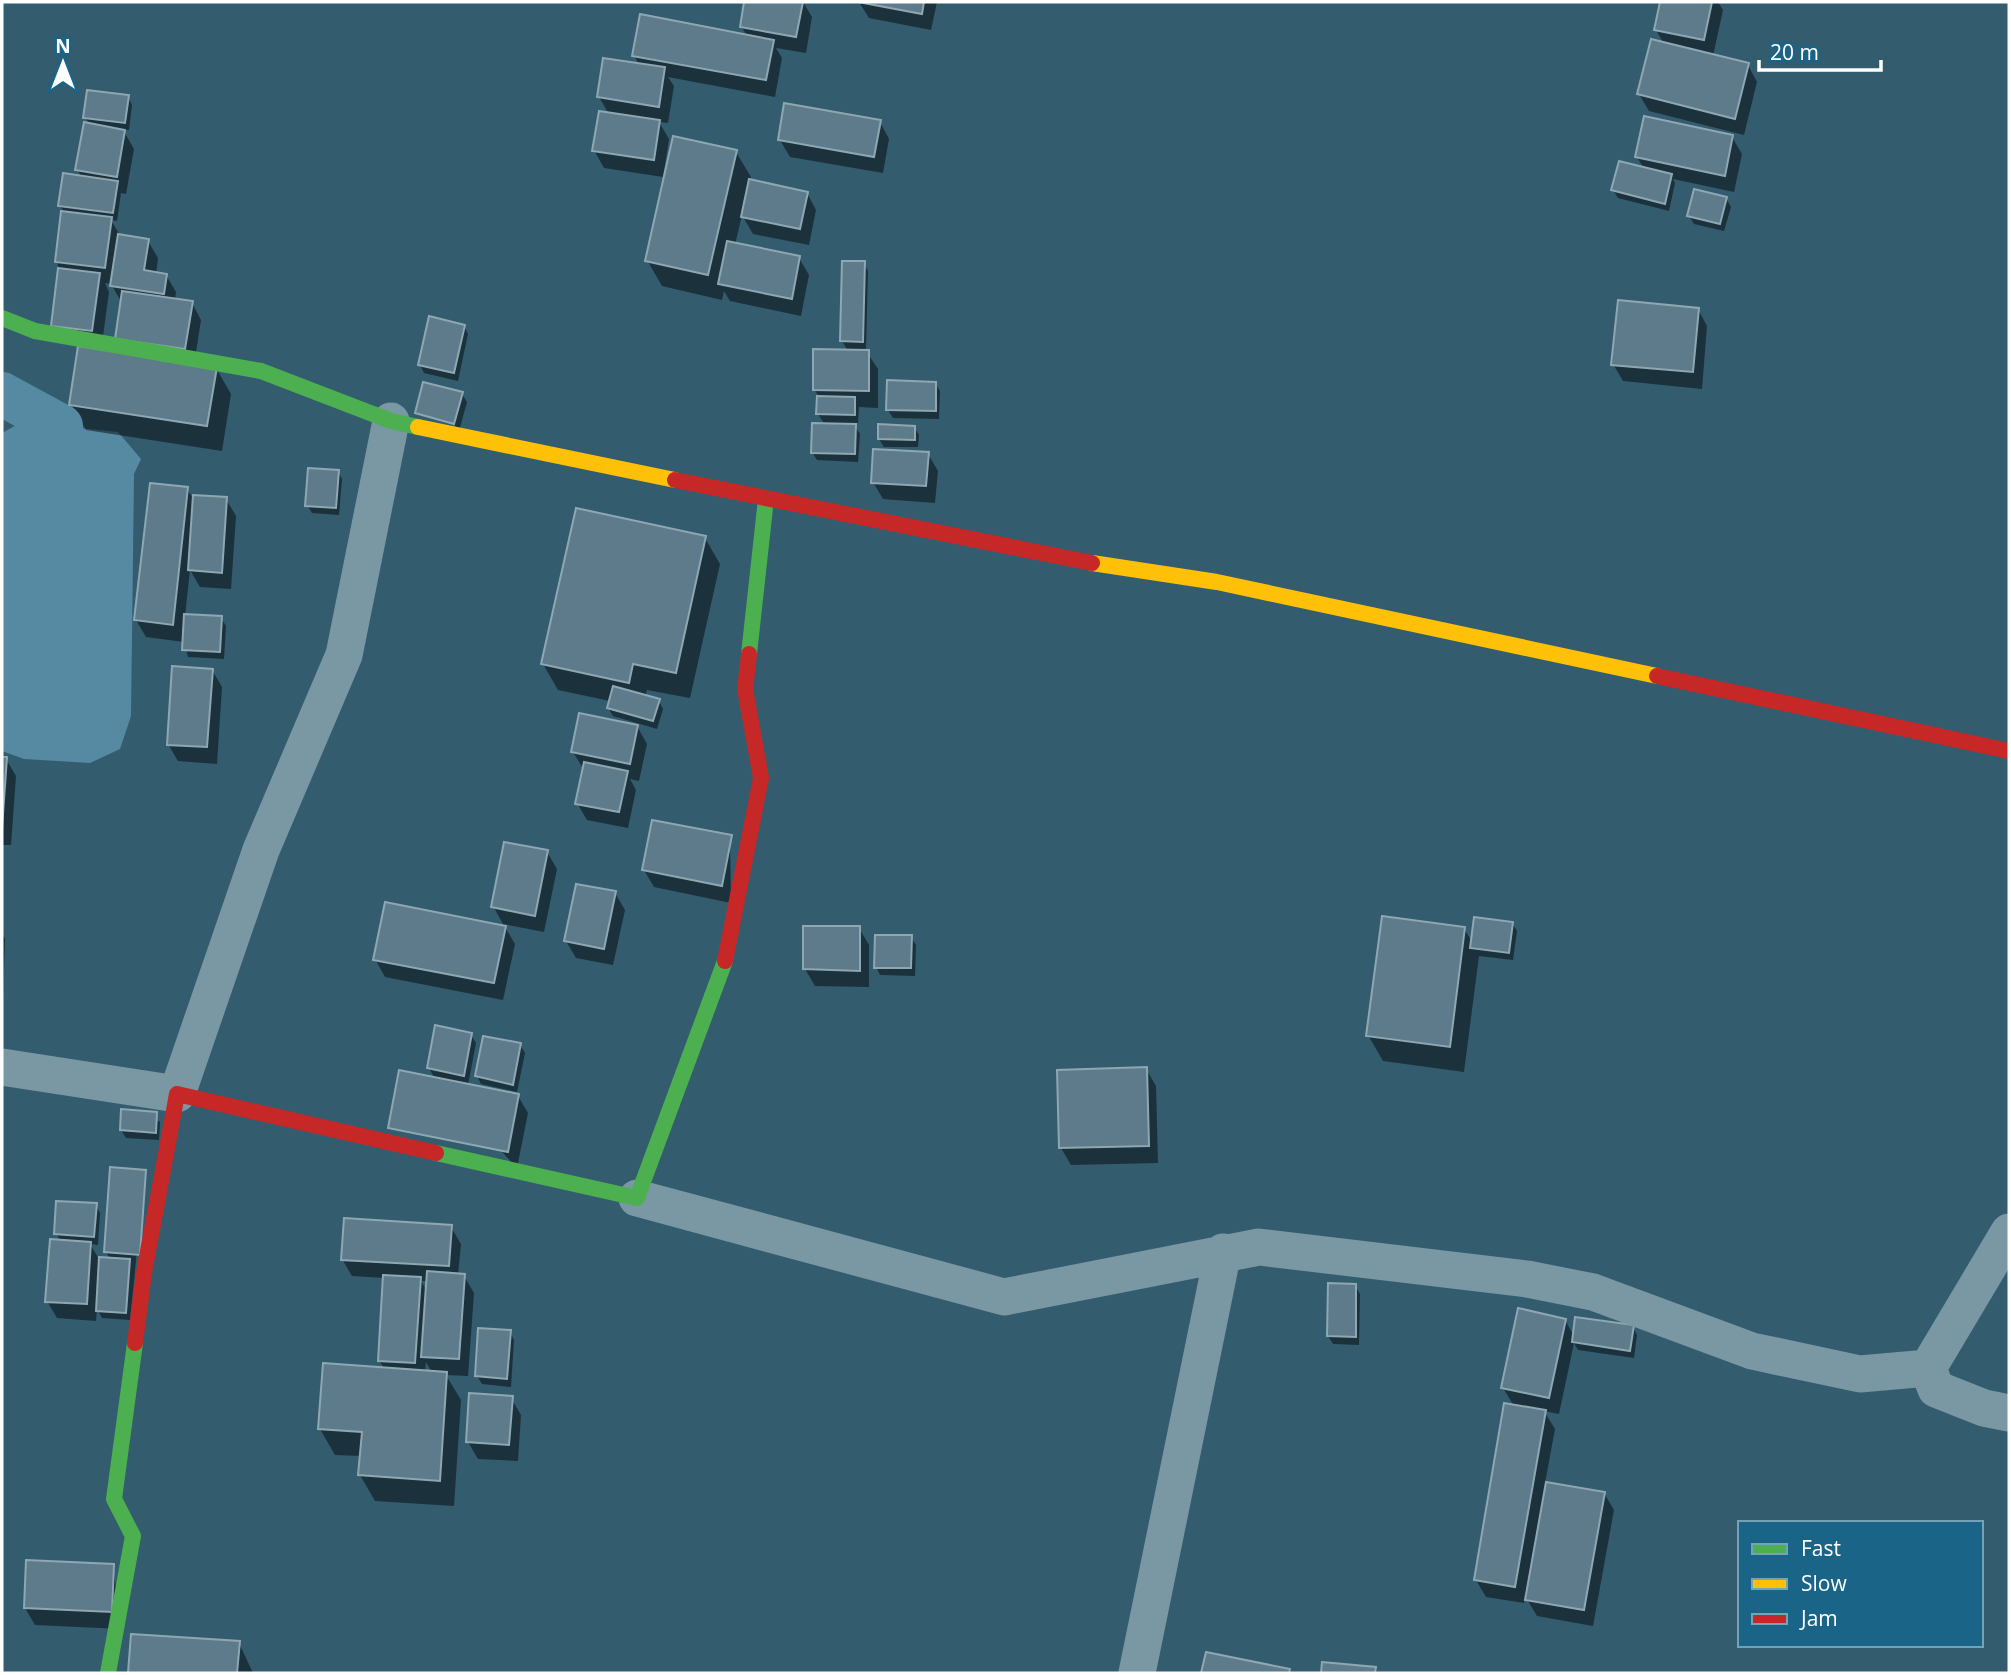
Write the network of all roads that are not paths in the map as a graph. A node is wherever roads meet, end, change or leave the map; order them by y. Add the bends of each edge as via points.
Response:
1 (2, 318) edge
2 (391, 421) junction
3 (766, 499) junction
4 (2009, 751) edge
5 (2, 1067) edge
6 (177, 1094) junction
7 (637, 1198) junction
8 (2009, 1232) edge
9 (1223, 1252) junction
10 (1928, 1367) junction
11 (2009, 1413) edge
12 (108, 1673) edge
13 (1137, 1673) edge

1 - 2 street via 35,331 261,371
2 - 3 street
2 - 6 street via 344,655 261,850
3 - 4 street via 1103,565 1217,582
3 - 7 street via 745,689 761,778 724,969
5 - 6 street
6 - 7 street
6 - 12 street via 144,1272 114,1499 133,1536
7 - 9 street via 1004,1297
8 - 10 street
9 - 10 street via 1259,1247 1527,1279 1593,1292 1752,1351 1860,1374
9 - 13 street
10 - 11 street via 1936,1389

